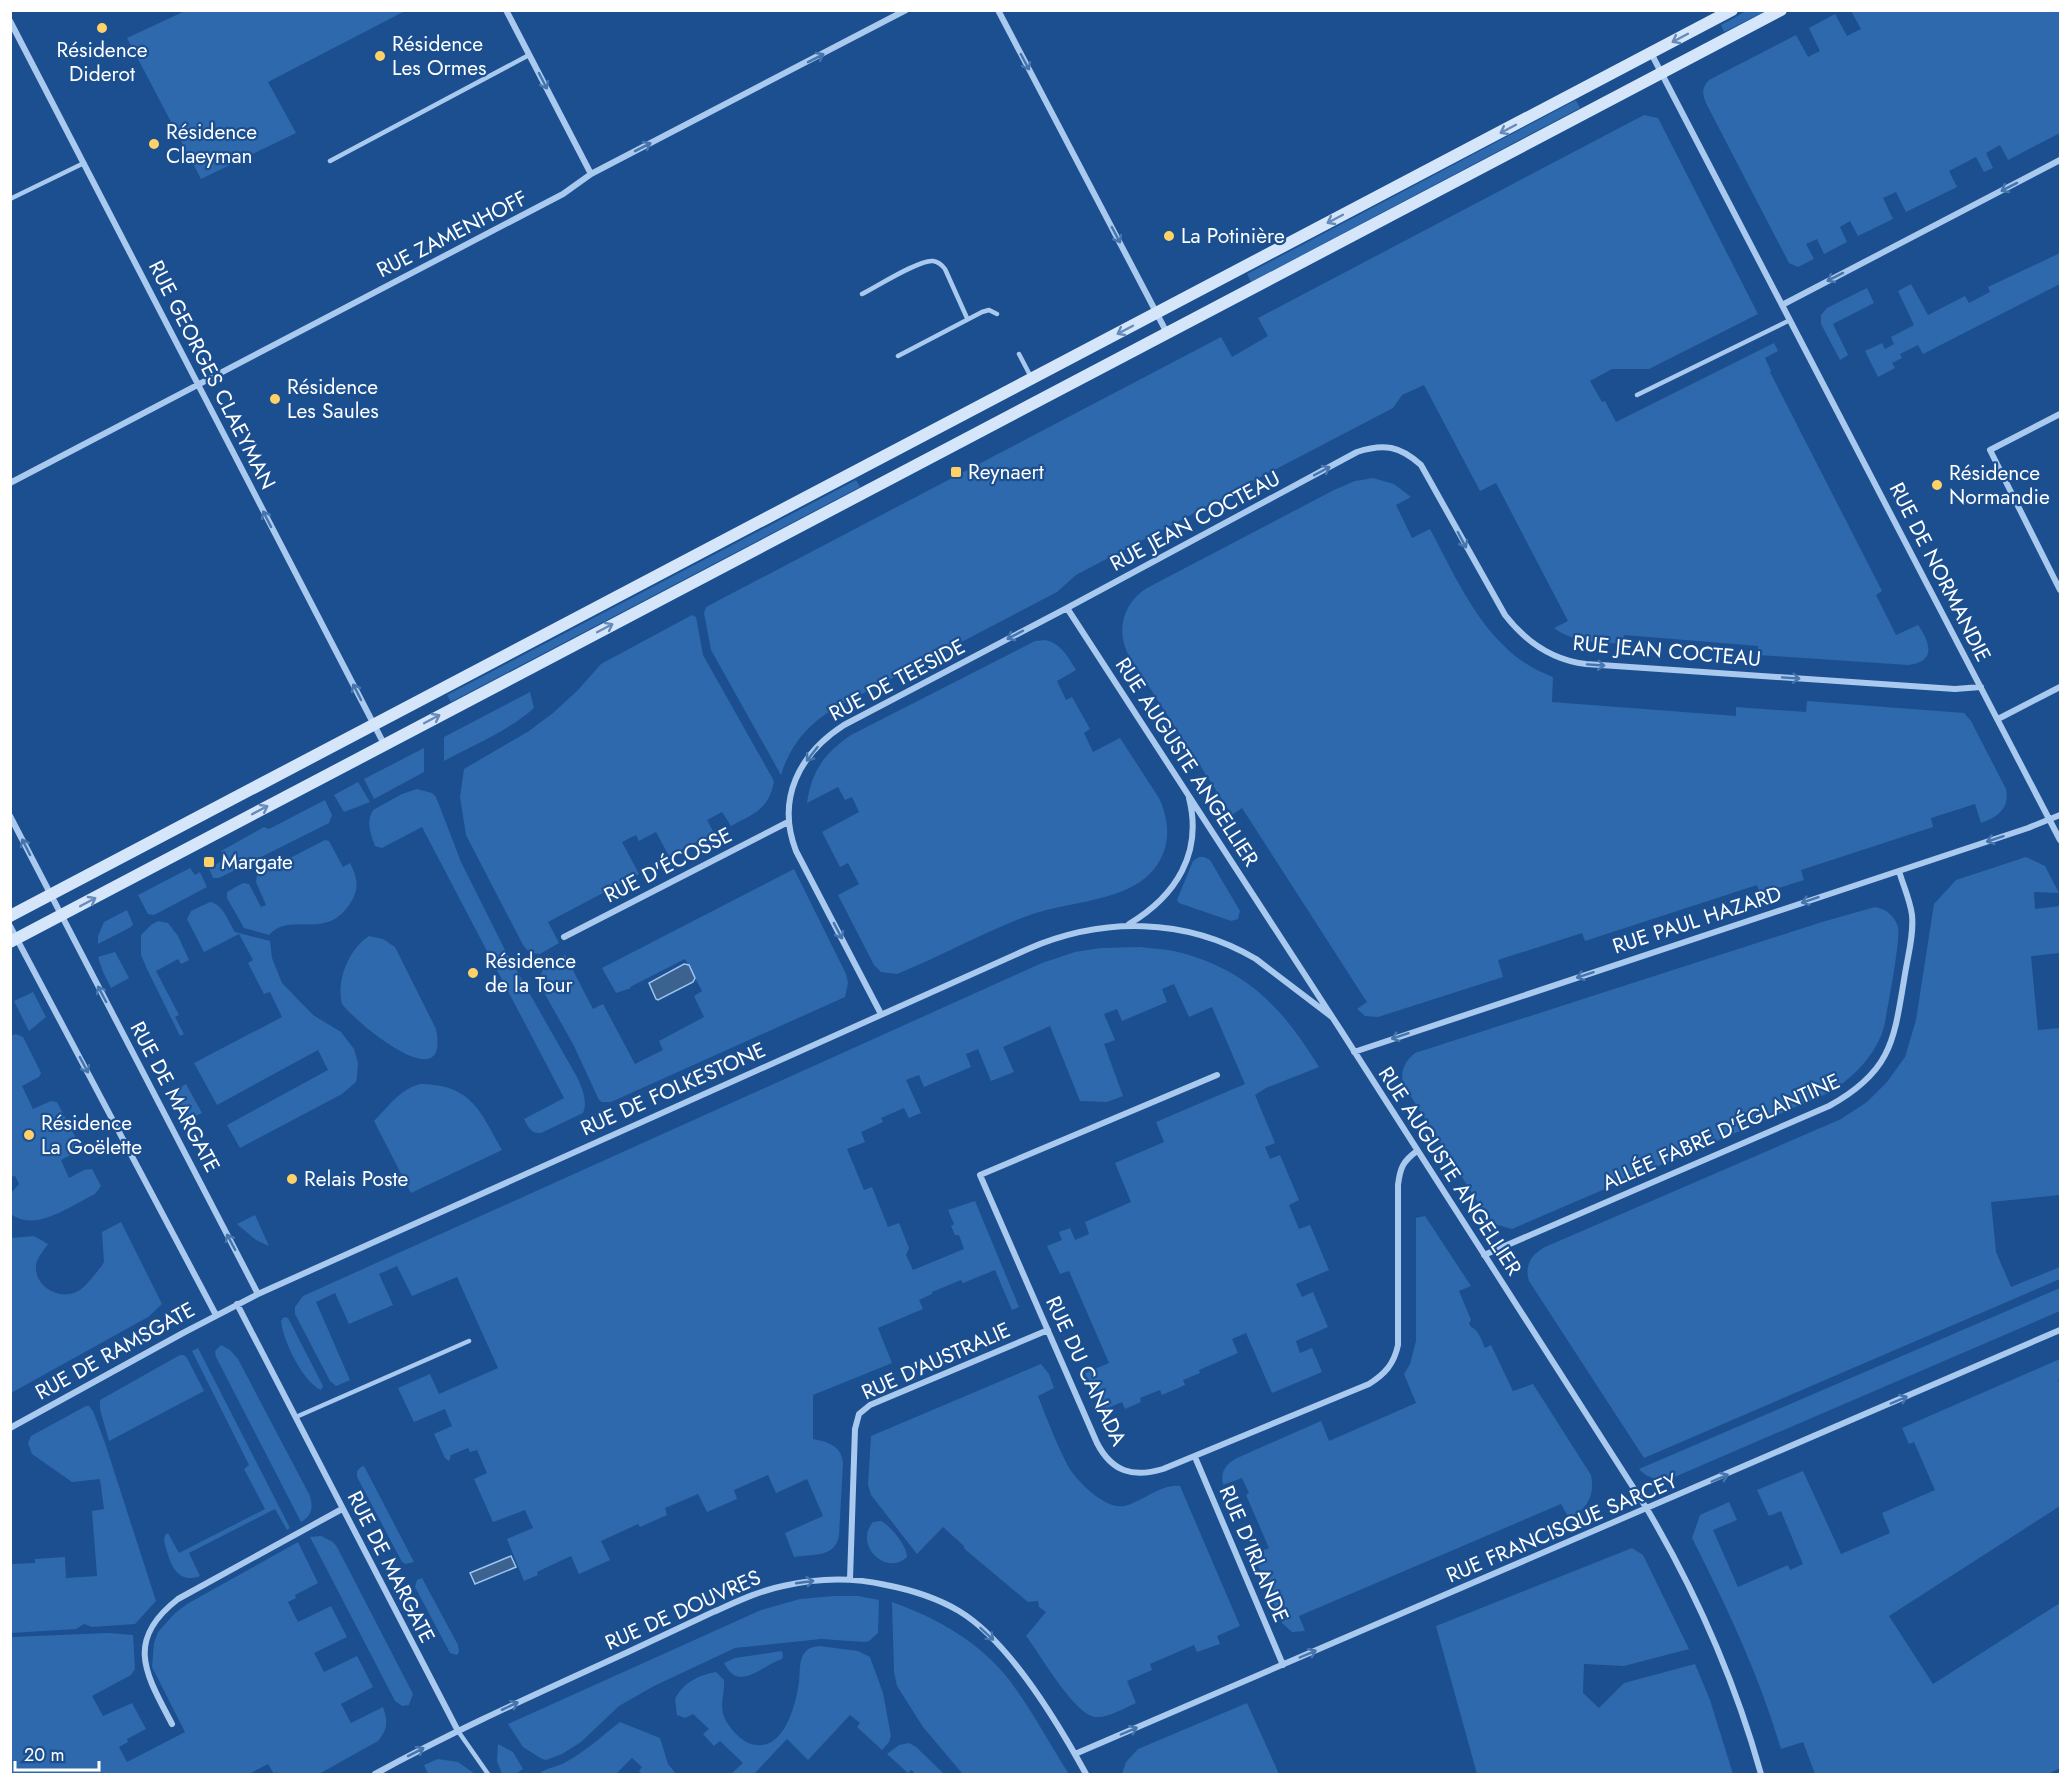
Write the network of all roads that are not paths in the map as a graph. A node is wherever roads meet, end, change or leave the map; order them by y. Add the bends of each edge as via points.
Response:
1 (506, 10) edge
2 (906, 10) edge
3 (998, 10) edge
4 (1732, 10) edge
5 (1781, 10) edge
6 (10, 21) edge
7 (1651, 53) junction
8 (529, 55) junction
9 (1662, 73) junction
10 (330, 160) dead end
11 (2061, 160) edge
12 (84, 163) junction
13 (591, 174) junction
14 (10, 199) edge
15 (862, 294) dead end
16 (1782, 304) junction
17 (1157, 313) junction
18 (997, 314) dead end
19 (968, 318) junction
20 (1790, 320) junction
21 (1167, 333) junction
22 (1019, 354) dead end
23 (898, 356) dead end
24 (1032, 379) junction
25 (198, 385) junction
26 (1637, 395) dead end
27 (2061, 414) edge
28 (10, 483) edge
29 (2061, 590) edge
30 (1067, 608) junction
31 (1981, 687) junction
32 (2061, 687) edge
33 (1998, 719) junction
34 (374, 725) junction
35 (384, 744) junction
36 (1187, 792) junction
37 (2061, 815) edge
38 (10, 816) edge
39 (2050, 820) junction
40 (788, 822) junction
41 (2061, 840) edge
42 (1899, 871) junction
43 (51, 895) junction
44 (10, 915) edge
45 (61, 916) junction
46 (1129, 925) junction
47 (10, 926) edge
48 (564, 937) dead end
49 (14, 940) edge
50 (881, 1014) junction
51 (1332, 1017) junction
52 (1354, 1052) junction
53 (1217, 1075) dead end
54 (1417, 1151) junction
55 (1484, 1255) junction
56 (258, 1294) junction
57 (237, 1304) junction
58 (216, 1315) junction
59 (1048, 1330) junction
60 (2061, 1330) edge
61 (469, 1341) dead end
62 (296, 1417) junction
63 (10, 1428) edge
64 (1195, 1457) junction
65 (342, 1509) junction
66 (1647, 1509) junction
67 (849, 1579) junction
68 (1283, 1665) junction
69 (172, 1724) dead end
70 (458, 1731) junction
71 (1075, 1754) junction
72 (375, 1774) edge
73 (488, 1774) edge
74 (1086, 1774) edge
75 (1761, 1774) edge

1 - 8 street
13 -> 2 street, RUE ZAMENHOFF
3 -> 17 street
4 -> 7 main road
5 - 9 main road
6 - 12 street, RUE GEORGES CLAEYMAN
7 - 9 street, RUE DE NORMANDIE
7 -> 17 main road
8 - 10 lane
8 -> 13 street
9 - 16 street, RUE DE NORMANDIE
9 - 21 main road
11 -> 16 street
12 - 14 lane
12 - 25 street, RUE GEORGES CLAEYMAN
13 - 25 street, RUE ZAMENHOFF via 563,194
15 - 19 lane via 920,263 933,261 945,269
16 - 20 street, RUE DE NORMANDIE
17 - 21 street
17 -> 24 main road
18 - 19 lane via 985,311
19 - 23 lane
20 - 26 lane
20 - 31 street, RUE DE NORMANDIE
35 -> 21 main road
22 - 24 lane
24 - 34 main road
25 - 28 street, RUE ZAMENHOFF
34 -> 25 street, RUE GEORGES CLAEYMAN
27 - 29 street via 1990,450
30 -> 31 street, RUE JEAN COCTEAU via 1357,452 1388,447 1407,453 1421,465 1513,626 1557,657 1610,666 1955,689
30 - 36 street, RUE AUGUSTE ANGELLIER
30 -> 40 street, RUE DE TEESIDE via 833,732 798,775 789,802
31 - 33 street, RUE DE NORMANDIE
32 - 33 street
33 - 39 street, RUE DE NORMANDIE
34 - 35 street, RUE GEORGES CLAEYMAN
34 - 43 main road
45 -> 35 main road
36 - 46 street via 1194,832 1184,866 1166,896
36 - 51 street, RUE AUGUSTE ANGELLIER
37 - 39 street, RUE PAUL HAZARD
43 -> 38 street, RUE DE MARGATE
39 - 41 street, RUE DE NORMANDIE
39 -> 42 street, RUE PAUL HAZARD
40 - 48 street, RUE D'ÉCOSSE
40 -> 50 street, RUE DE TEESIDE via 796,851
42 -> 52 street, RUE PAUL HAZARD
42 - 55 street, ALLÉE FABRE D'ÉGLANTINE via 1912,914 1910,944 1893,1040 1879,1065 1864,1081 1829,1106
43 - 44 main road
43 - 45 street, RUE DE MARGATE
45 - 49 main road
56 -> 45 street, RUE DE MARGATE
46 - 50 street, RUE DE FOLKESTONE via 1091,929 1044,942
46 - 51 street, RUE DE FOLKESTONE via 1200,936 1243,952
47 - 49 street
49 -> 58 street
50 - 56 street, RUE DE FOLKESTONE
51 - 52 street, RUE AUGUSTE ANGELLIER
52 - 54 street, RUE AUGUSTE ANGELLIER
53 - 59 street, RUE DU CANADA via 981,1175
54 - 55 street, RUE AUGUSTE ANGELLIER
54 - 64 street, RUE DU CANADA via 1401,1166 1398,1185 1398,1345 1385,1373 1369,1384
55 - 66 street, RUE AUGUSTE ANGELLIER
56 - 57 street, RUE DE FOLKESTONE
57 - 58 street, RUE DE RAMSGATE
57 - 62 street, RUE DE MARGATE
58 - 63 street, RUE DE RAMSGATE
59 - 64 street, RUE DU CANADA via 1097,1443 1115,1466 1144,1474
59 - 67 street, RUE D'AUSTRALIE via 870,1405 859,1414 855,1429
66 -> 60 street, RUE FRANCISQUE SARCEY
61 - 62 lane
62 - 65 street, RUE DE MARGATE
64 - 68 street, RUE D'IRLANDE
65 - 69 street via 178,1599 163,1612 150,1630 145,1659 151,1683
65 - 70 street, RUE DE MARGATE
68 -> 66 street, RUE FRANCISQUE SARCEY
66 - 75 street, RUE AUGUSTE ANGELLIER via 1673,1553 1716,1646
70 -> 67 street, RUE DE DOUVRES via 745,1598 783,1586
67 -> 71 street, RUE DE DOUVRES via 915,1592 945,1603 975,1623 1011,1659
71 -> 68 street, RUE FRANCISQUE SARCEY
72 -> 70 street, RUE DE DOUVRES
70 - 73 lane
71 - 74 street, RUE DE DOUVRES

